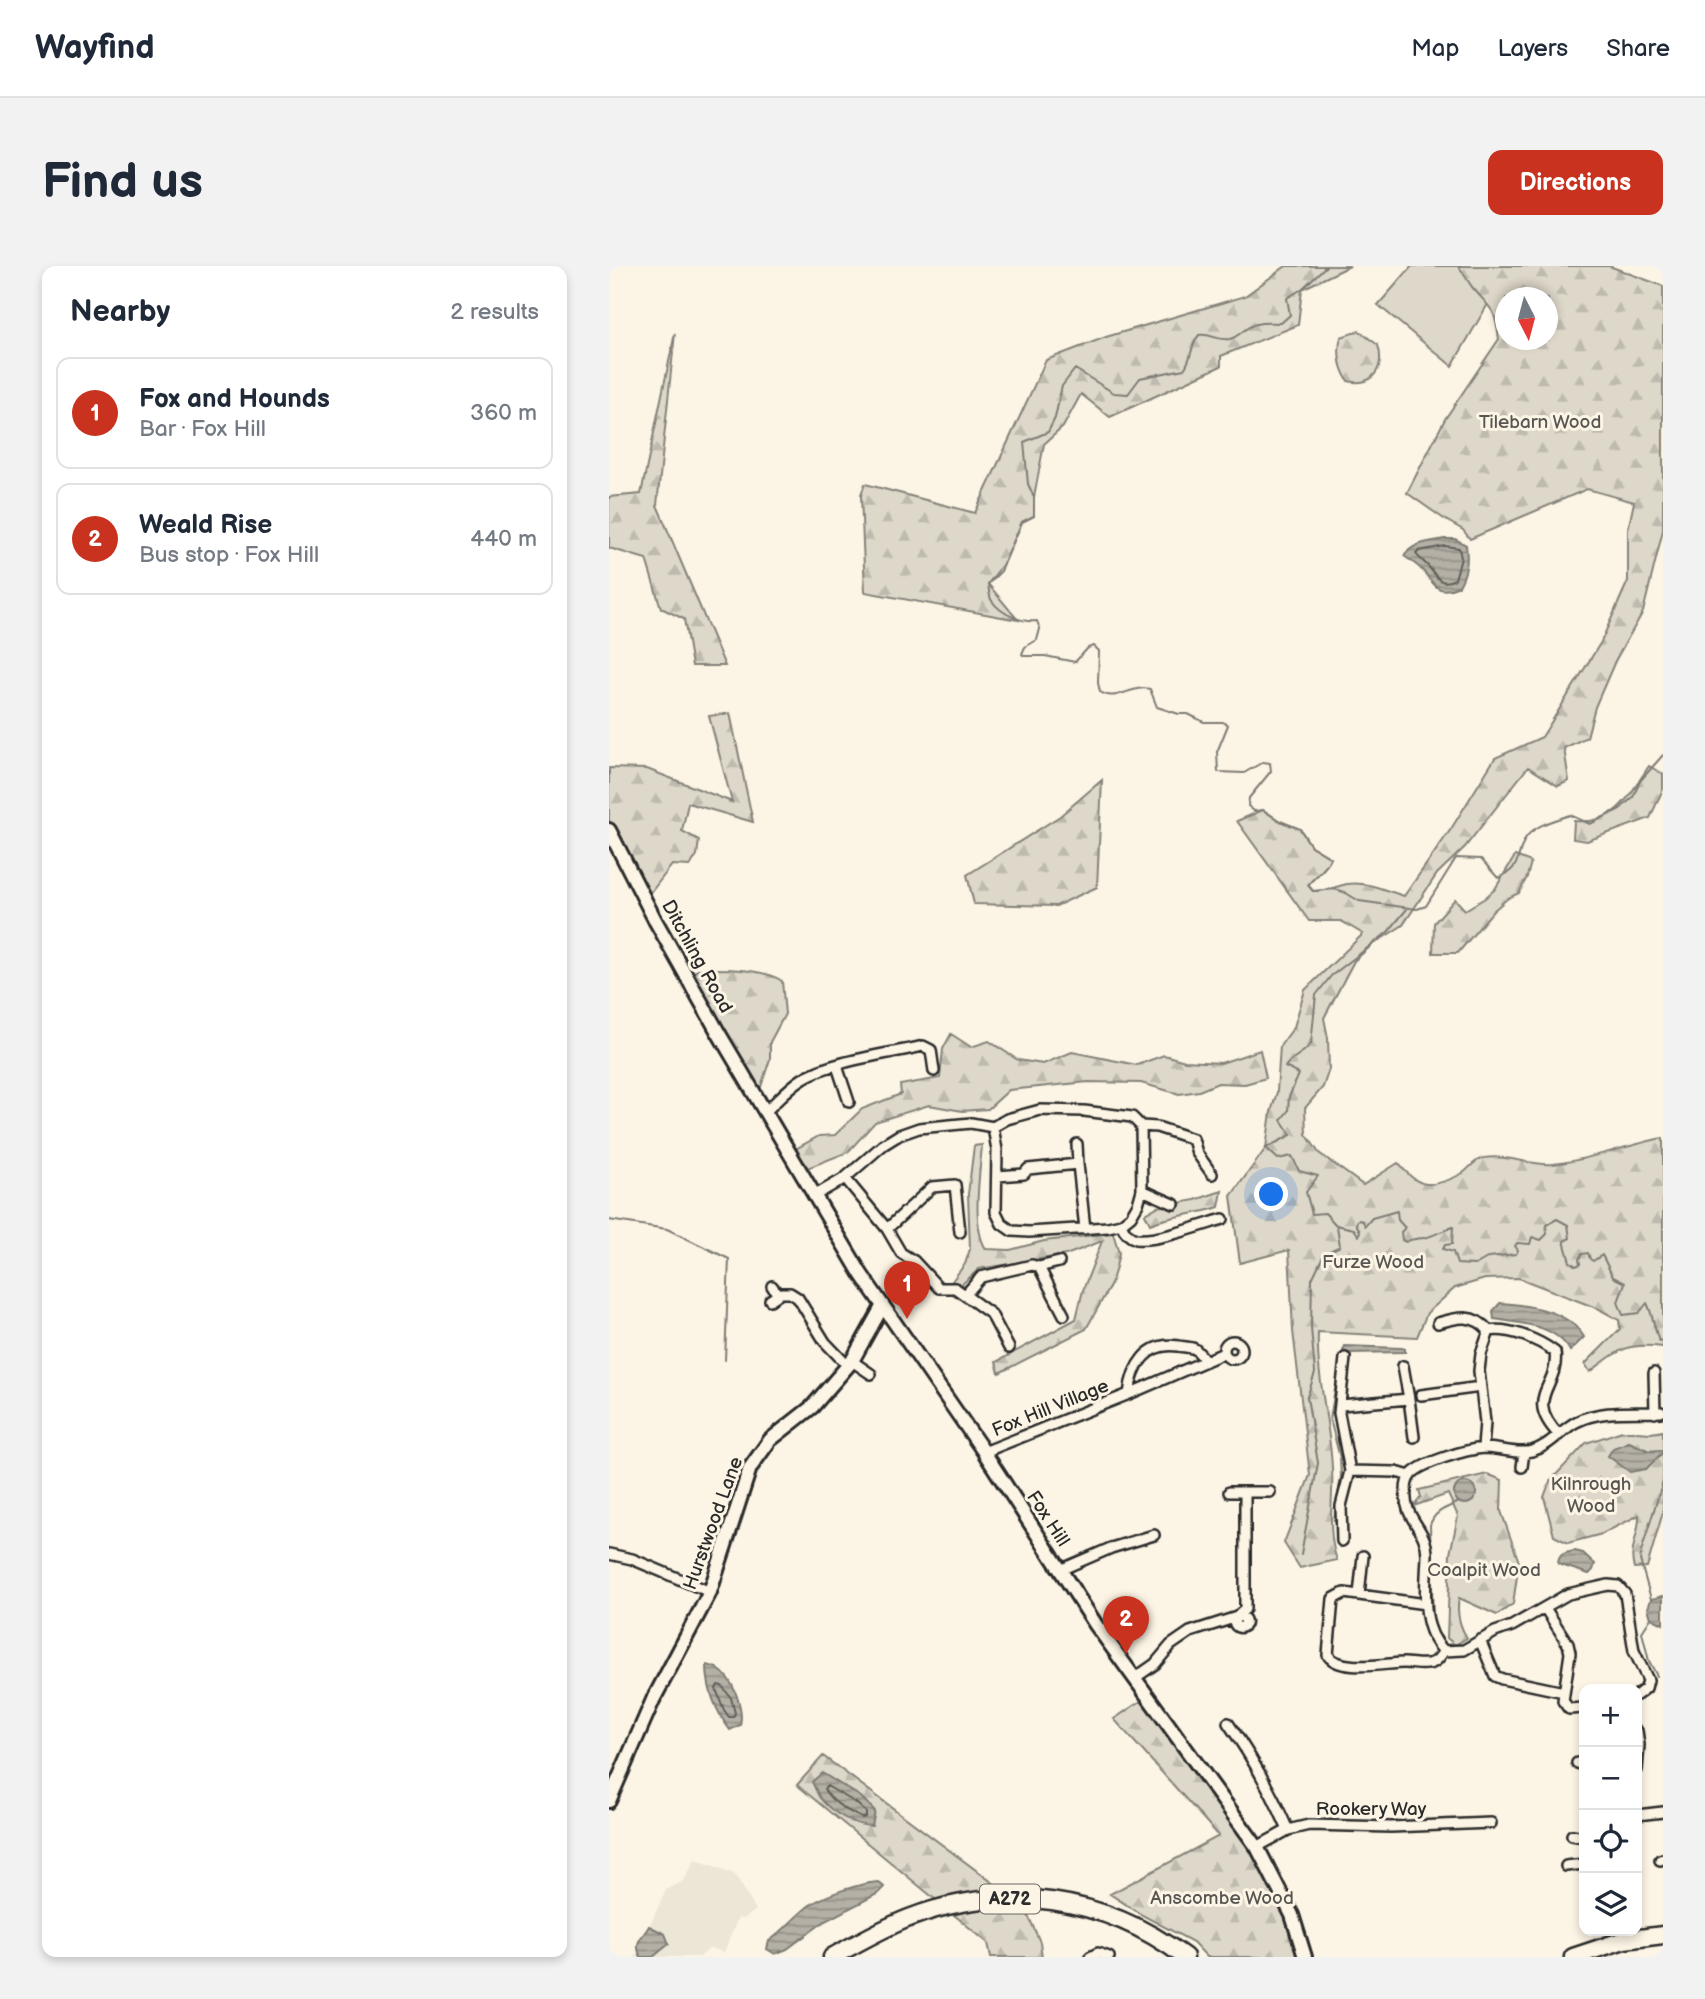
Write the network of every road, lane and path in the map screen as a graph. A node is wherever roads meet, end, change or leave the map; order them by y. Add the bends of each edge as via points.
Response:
1 (609, 830) edge
2 (837, 1066) junction
3 (934, 1071) dead end
4 (757, 1099) joint
5 (849, 1102) dead end
6 (765, 1112) junction
7 (993, 1126) junction
8 (1141, 1126) junction
9 (1077, 1144) dead end
10 (1078, 1164) junction
11 (1212, 1174) dead end
12 (998, 1176) junction
13 (845, 1178) junction
14 (1142, 1190) junction
15 (814, 1196) junction
16 (1174, 1204) dead end
17 (1223, 1219) dead end
18 (1121, 1224) junction
19 (887, 1228) junction
20 (1085, 1228) junction
21 (960, 1232) dead end
22 (1059, 1262) dead end
23 (1039, 1267) junction
24 (772, 1286) dead end
25 (966, 1294) junction
26 (882, 1307) junction
27 (1063, 1315) dead end
28 (1438, 1324) dead end
29 (1489, 1331) junction
30 (1009, 1348) dead end
31 (1224, 1353) dead end
32 (1345, 1358) dead end
33 (1206, 1361) junction
34 (850, 1364) junction
35 (1403, 1366) dead end
36 (1654, 1373) dead end
37 (871, 1374) dead end
38 (1481, 1387) junction
39 (1129, 1394) junction
40 (1421, 1395) dead end
41 (1409, 1399) junction
42 (1341, 1405) junction
43 (1559, 1435) junction
44 (1414, 1437) dead end
45 (1483, 1448) junction
46 (984, 1452) junction
47 (1524, 1452) junction
48 (1522, 1467) dead end
49 (1349, 1471) junction
50 (1410, 1476) junction
51 (1229, 1492) dead end
52 (1245, 1492) junction
53 (1270, 1492) dead end
54 (1154, 1535) dead end
55 (1342, 1541) dead end
56 (609, 1554) edge
57 (1363, 1556) dead end
58 (1060, 1570) junction
59 (710, 1592) junction
60 (1359, 1595) junction
61 (1426, 1604) junction
62 (1545, 1608) junction
63 (1481, 1640) junction
64 (1444, 1651) junction
65 (1135, 1678) junction
66 (1642, 1691) edge
67 (1564, 1692) junction
68 (1579, 1708) edge
69 (1228, 1723) dead end
70 (609, 1801) edge
71 (1663, 1812) edge
72 (1642, 1814) edge
73 (1491, 1823) dead end
74 (1288, 1830) junction
75 (1572, 1835) dead end
76 (1579, 1836) edge
77 (1257, 1847) junction
78 (1579, 1865) edge
79 (1566, 1866) dead end
80 (1642, 1932) edge
81 (1626, 1936) edge
82 (1663, 1936) edge
83 (832, 1957) edge
84 (1090, 1957) edge
85 (1109, 1957) edge
86 (1185, 1957) edge
87 (1305, 1957) edge
88 (1573, 1957) edge

1 - 4 main road, Ditchling Road
2 - 3 street via 923,1046 931,1050
2 - 5 street
2 - 6 street via 804,1077
4 - 6 main road, Fox Hill
6 - 15 main road, Fox Hill
7 - 8 street via 1040,1110 1132,1117
7 - 12 street
7 - 13 street via 971,1123 919,1128 899,1135
8 - 11 street via 1193,1139
8 - 14 street
9 - 10 street
10 - 12 street
10 - 20 street
12 - 20 street via 996,1212 1012,1231
13 - 15 street
13 - 19 street
14 - 16 street
14 - 18 street via 1131,1216
15 - 26 main road, Fox Hill
17 - 18 street via 1135,1239
18 - 20 street
19 - 21 street via 932,1187 955,1185
19 - 25 street via 901,1253 939,1288
22 - 23 street
23 - 25 street via 981,1277
23 - 27 street
24 - 34 street via 774,1298 790,1293 798,1298 825,1342
25 - 30 street via 991,1314
26 - 34 main road, Hurstwood Lane
26 - 46 main road, Fox Hill
28 - 29 street via 1467,1317 1481,1321
29 - 38 street via 1481,1354
29 - 43 street via 1501,1329 1555,1352 1556,1362 1542,1397 1545,1417
31 - 33 street, Fox Hill Village
32 - 42 street
33 - 39 street, Fox Hill Village
33 - 39 street, Fox Hill Village via 1194,1349 1157,1348 1144,1356 1132,1374
34 - 37 street
34 - 59 main road, Hurstwood Lane via 812,1407 758,1455
35 - 41 street
36 - 43 street via 1658,1413 1588,1417
38 - 40 street
38 - 45 street
39 - 46 street, Fox Hill Village
41 - 42 street
41 - 44 street
42 - 49 street
43 - 47 street via 1545,1446
45 - 47 street
45 - 50 street via 1451,1456
46 - 58 main road, Fox Hill
47 - 48 street
49 - 50 street
49 - 55 street via 1341,1506
50 - 61 street via 1404,1504 1427,1547
51 - 52 street
52 - 53 street
52 - 65 street via 1245,1609 1236,1621 1190,1632
54 - 58 street
56 - 59 street
57 - 60 street
58 - 65 main road, Fox Hill
59 - 70 main road, Hurstwood Lane via 653,1700
60 - 61 street
60 - 64 street via 1344,1593 1333,1599 1330,1660 1366,1666 1429,1664
61 - 64 street via 1428,1625
62 - 63 street
62 - 66 street via 1569,1594 1618,1586 1625,1594 1637,1659 1648,1680
62 - 67 street via 1570,1653
63 - 64 street via 1464,1650
63 - 67 street via 1495,1676
65 - 77 main road, Fox Hill
67 - 68 street via 1569,1709
69 - 74 street via 1262,1775
71 - 72 street
73 - 74 street, Rookery Way via 1391,1828 1309,1825
74 - 77 street, Rookery Way
75 - 76 street
77 - 87 main road, Fox Hill via 1292,1916
78 - 79 street
80 - 82 highway
81 - 88 highway
83 - 86 highway, A272 via 909,1918 949,1906 1008,1899 1091,1907 1145,1930
84 - 85 street via 1098,1953

